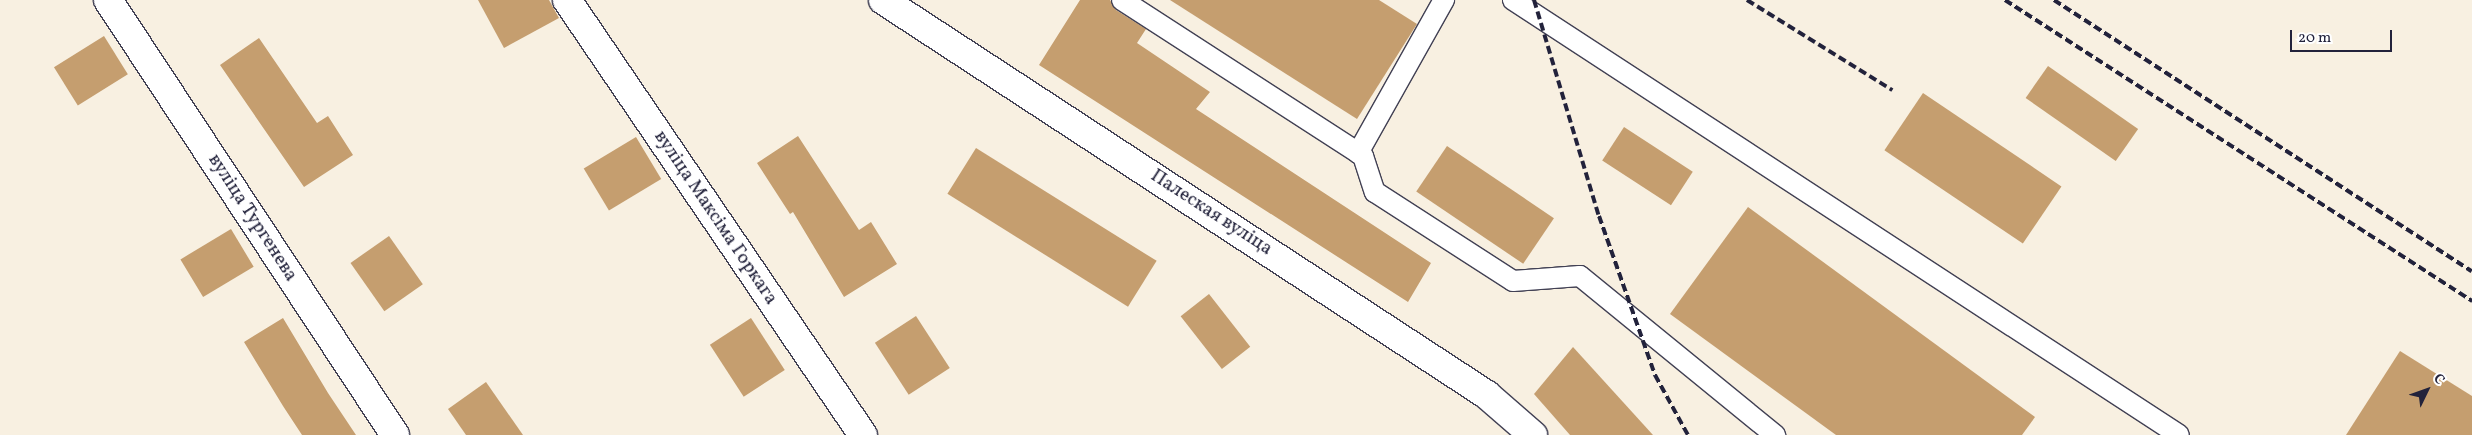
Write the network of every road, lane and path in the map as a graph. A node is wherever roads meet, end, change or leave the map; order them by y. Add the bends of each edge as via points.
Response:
1 (108, 0) edge
2 (567, 0) edge
3 (883, 0) edge
4 (1122, 0) edge
5 (1444, 0) edge
6 (1513, 0) edge
7 (1358, 153) junction
8 (395, 435) edge
9 (863, 435) edge
10 (1533, 435) edge
11 (1775, 435) edge
12 (2179, 435) edge

1 - 8 street, вуліца Тургенева
2 - 9 street, вуліца Максіма Горкага
3 - 10 street, Палеская вуліца via 1479,390
4 - 7 lane
5 - 7 lane
6 - 12 lane
7 - 11 lane via 1363,156 1375,192 1513,281 1580,276

